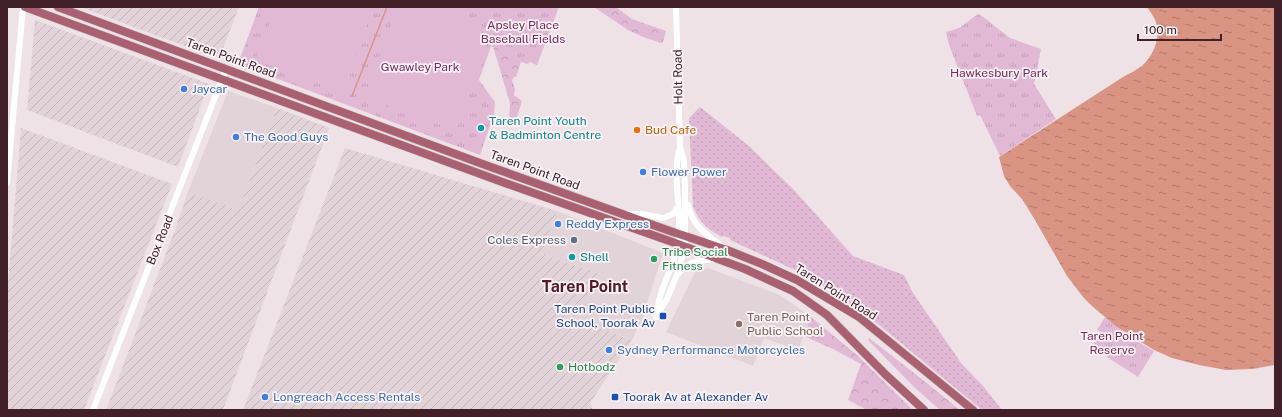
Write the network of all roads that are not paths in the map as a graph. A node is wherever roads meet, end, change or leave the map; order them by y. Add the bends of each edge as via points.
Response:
1 (24, 7) edge
2 (58, 7) edge
3 (676, 7) edge
4 (226, 69) junction
5 (222, 79) junction
6 (680, 146) junction
7 (7, 183) edge
8 (685, 186) junction
9 (679, 203) junction
10 (621, 213) junction
11 (682, 235) junction
12 (681, 246) junction
13 (728, 250) junction
14 (716, 259) junction
15 (676, 277) junction
16 (93, 410) edge
17 (924, 410) edge
18 (973, 410) edge

1 - 5 main road, Taren Point Road
1 - 7 street
2 - 4 main road, Taren Point Road
3 - 6 street, Holt Road
4 - 5 street, Box Road
4 - 10 main road, Taren Point Road
5 - 12 main road, Taren Point Road
5 - 16 street, Box Road
6 - 8 street, Holt Road
6 - 9 street, Holt Road via 677,170
8 - 11 street, Holt Road
8 - 13 street via 693,221
9 - 10 street via 673,214 663,218
9 - 11 street, Holt Road
10 - 11 main road, Taren Point Road
11 - 12 street
11 - 13 main road, Taren Point Road
12 - 14 main road, Taren Point Road
12 - 15 street
12 - 15 street via 657,304 656,317
13 - 18 main road, Taren Point Road via 797,280 859,317
14 - 15 street via 691,263
14 - 17 main road, Taren Point Road via 793,291 827,315

